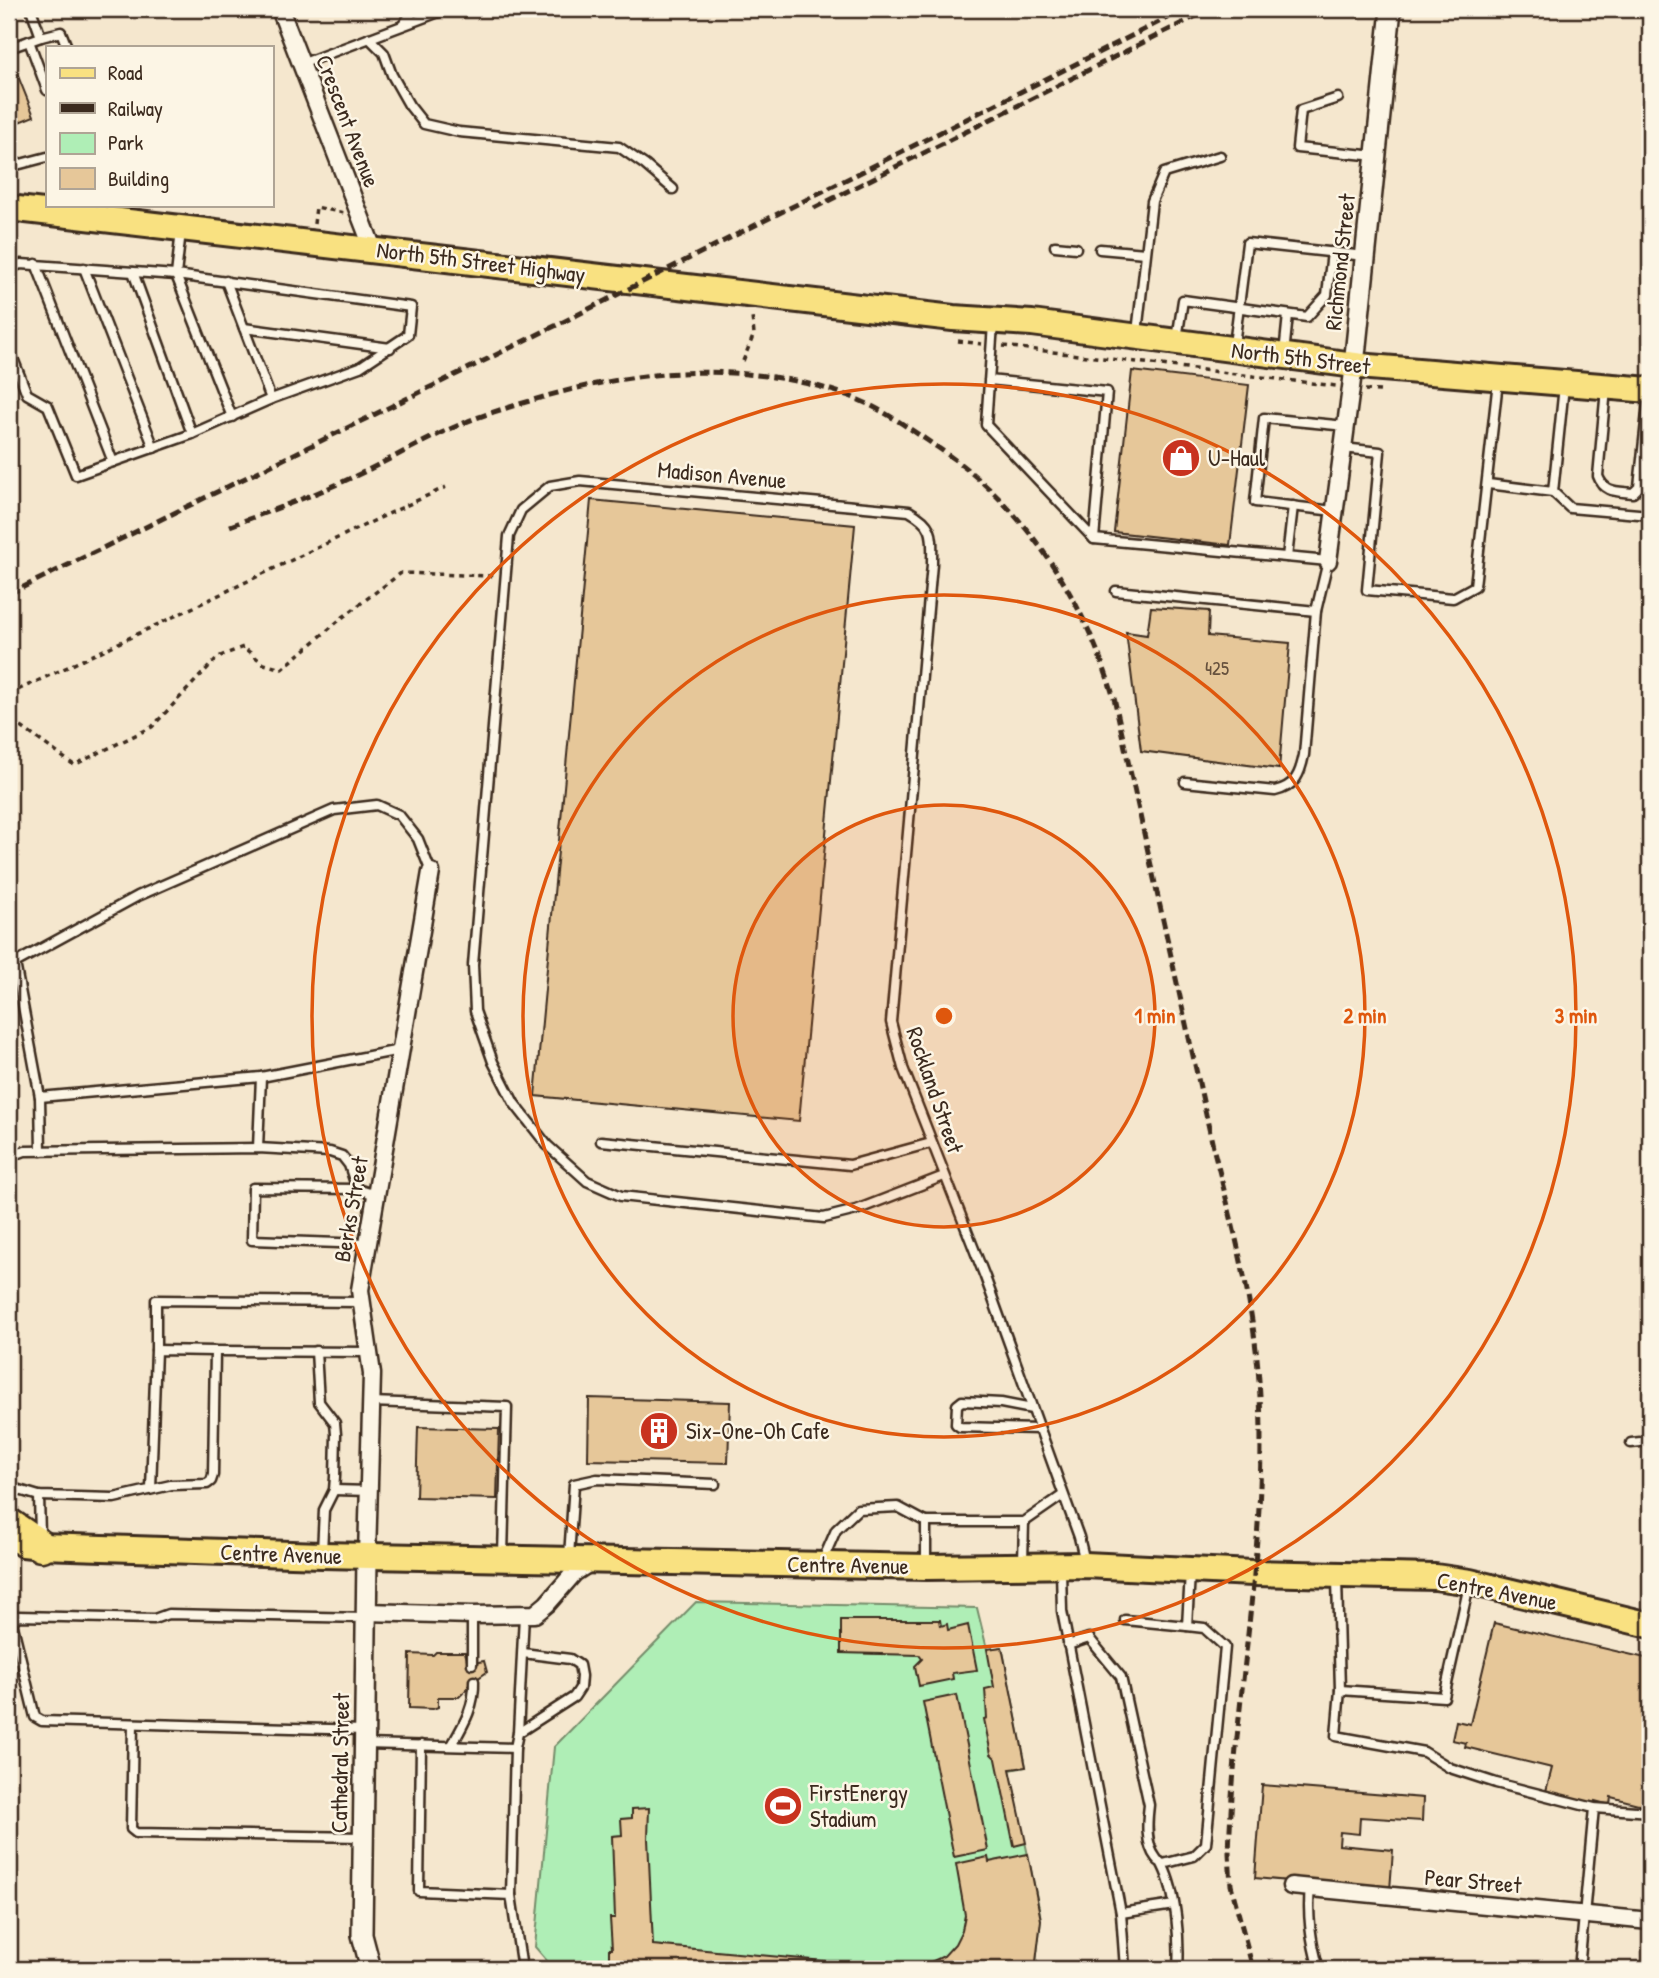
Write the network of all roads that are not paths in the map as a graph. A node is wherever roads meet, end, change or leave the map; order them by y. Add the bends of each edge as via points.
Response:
1 (31, 9) edge
2 (280, 9) edge
3 (415, 9) edge
4 (447, 9) edge
5 (1391, 9) edge
6 (403, 26) junction
7 (41, 37) junction
8 (369, 38) junction
9 (29, 41) junction
10 (67, 46) edge
11 (9, 48) edge
12 (301, 64) junction
13 (46, 87) edge
14 (1338, 98) dead end
15 (1220, 156) dead end
16 (1376, 156) junction
17 (46, 157) edge
18 (9, 167) edge
19 (673, 189) dead end
20 (9, 208) edge
21 (181, 228) junction
22 (1055, 246) dead end
23 (1076, 247) dead end
24 (1100, 249) dead end
25 (373, 250) junction
26 (1332, 252) junction
27 (1145, 253) junction
28 (1365, 256) junction
29 (36, 264) junction
30 (9, 268) edge
31 (84, 268) junction
32 (133, 272) junction
33 (176, 275) junction
34 (226, 281) junction
35 (1239, 309) junction
36 (1288, 315) junction
37 (953, 318) joint
38 (993, 321) junction
39 (244, 328) junction
40 (1136, 336) junction
41 (1177, 342) junction
42 (9, 348) edge
43 (391, 348) junction
44 (1234, 349) junction
45 (1283, 355) junction
46 (1354, 365) junction
47 (1499, 378) junction
48 (989, 380) junction
49 (1564, 383) junction
50 (1607, 386) junction
51 (1650, 390) edge
52 (271, 399) junction
53 (232, 417) junction
54 (1346, 426) junction
55 (192, 435) junction
56 (154, 448) junction
57 (1343, 448) junction
58 (113, 462) junction
59 (1640, 483) junction
60 (1488, 484) junction
61 (1650, 485) edge
62 (1553, 492) junction
63 (1293, 506) junction
64 (1334, 511) junction
65 (1650, 515) edge
66 (925, 520) joint
67 (1094, 539) junction
68 (1287, 558) junction
69 (1328, 561) junction
70 (1116, 591) dead end
71 (1316, 611) junction
72 (1185, 782) dead end
73 (431, 872) joint
74 (401, 1049) junction
75 (261, 1077) junction
76 (40, 1097) junction
77 (601, 1141) dead end
78 (931, 1143) junction
79 (258, 1148) junction
80 (41, 1151) junction
81 (9, 1157) edge
82 (944, 1176) junction
83 (357, 1189) junction
84 (376, 1195) junction
85 (368, 1244) junction
86 (361, 1302) junction
87 (156, 1350) junction
88 (215, 1350) junction
89 (316, 1351) junction
90 (369, 1352) junction
91 (371, 1402) junction
92 (1032, 1409) junction
93 (1039, 1429) junction
94 (1650, 1441) edge
95 (1631, 1443) dead end
96 (715, 1484) dead end
97 (9, 1487) edge
98 (151, 1489) junction
99 (334, 1490) junction
100 (369, 1491) junction
101 (1063, 1495) junction
102 (38, 1496) junction
103 (926, 1522) junction
104 (1024, 1522) junction
105 (9, 1524) edge
106 (9, 1542) edge
107 (41, 1546) junction
108 (322, 1555) junction
109 (367, 1556) junction
110 (9, 1558) edge
111 (503, 1558) junction
112 (568, 1559) junction
113 (594, 1560) junction
114 (820, 1565) junction
115 (1073, 1565) junction
116 (1023, 1566) junction
117 (926, 1567) junction
118 (1191, 1569) junction
119 (1337, 1575) junction
120 (1470, 1582) junction
121 (366, 1615) junction
122 (472, 1615) junction
123 (524, 1615) junction
124 (1125, 1620) dead end
125 (1650, 1625) edge
126 (1187, 1626) junction
127 (1068, 1645) junction
128 (523, 1653) junction
129 (472, 1664) dead end
130 (474, 1681) dead end
131 (1340, 1690) junction
132 (133, 1724) junction
133 (519, 1733) junction
134 (365, 1737) junction
135 (421, 1745) junction
136 (452, 1745) junction
137 (515, 1748) junction
138 (1594, 1808) junction
139 (1650, 1812) edge
140 (363, 1837) junction
141 (1163, 1864) junction
142 (1291, 1886) dead end
143 (1310, 1888) junction
144 (511, 1895) junction
145 (1174, 1905) junction
146 (1121, 1913) junction
147 (1585, 1914) junction
148 (1650, 1921) edge
149 (371, 1969) edge
150 (522, 1969) edge
151 (1125, 1969) edge
152 (1178, 1969) edge
153 (1319, 1969) edge
154 (1579, 1969) edge

1 - 7 lane
2 - 12 street, Crescent Avenue
3 - 6 lane
4 - 6 lane
5 - 16 street, Richmond Street
6 - 8 lane
7 - 9 lane
7 - 10 lane via 61,32
8 - 12 lane
8 - 19 lane via 384,53 392,75 424,124 458,132 619,147
9 - 11 lane
9 - 13 lane
12 - 25 street, Crescent Avenue
14 - 16 lane via 1301,110 1297,148
15 - 27 lane via 1164,173 1152,201
16 - 28 street, Richmond Street
17 - 18 lane
20 - 21 main road, North 5th Street Highway
21 - 25 main road, North 5th Street Highway
21 - 33 lane
22 - 23 lane
24 - 27 lane
25 - 37 main road, North 5th Street Highway
26 - 28 lane
26 - 35 lane via 1247,243
26 - 36 lane via 1326,295 1307,317
27 - 40 lane
28 - 46 street, Richmond Street
29 - 30 lane
29 - 31 lane
29 - 58 lane
31 - 32 lane
31 - 56 lane
32 - 33 lane
32 - 55 lane
33 - 34 lane
33 - 53 lane
34 - 39 lane
34 - 43 lane via 411,307 408,335
35 - 36 lane
35 - 41 lane via 1183,300
35 - 44 lane
36 - 45 lane
37 - 38 main road, North 5th Street
38 - 40 main road, North 5th Street
38 - 48 lane
39 - 43 lane
39 - 52 lane
40 - 41 main road, North 5th Street
41 - 44 main road, North 5th Street
42 - 58 lane via 27,394 48,406 76,475
43 - 52 lane via 360,367
44 - 45 main road, North 5th Street
45 - 46 main road, North 5th Street
46 - 47 main road, North 5th Street
46 - 54 street, Richmond Street
47 - 49 main road, North 5th Street
47 - 60 lane
48 - 67 lane via 986,425
48 - 67 lane via 1107,392
49 - 50 main road, North 5th Street
49 - 62 lane
50 - 51 main road, North 5th Street
50 - 59 lane via 1598,476 1601,485 1609,491 1633,493
51 - 59 lane
52 - 53 lane
53 - 55 lane
54 - 57 street, Richmond Street
54 - 63 lane via 1264,418 1255,502
55 - 56 lane
56 - 58 lane
57 - 60 lane via 1380,452 1367,590 1453,598 1475,586
57 - 64 street, Richmond Street
59 - 61 lane
60 - 62 lane
62 - 65 lane via 1570,508
63 - 64 lane
63 - 68 lane
64 - 69 street, Richmond Street
66 - 78 lane, Rockland Street via 932,538 932,564 891,1014 903,1068
66 - 82 lane, Madison Avenue via 909,511 580,481 550,486 521,509 509,536 473,965 475,1012 514,1103 547,1145 587,1181 621,1196 824,1218
67 - 68 lane
68 - 69 lane
69 - 71 lane
70 - 71 lane
71 - 72 lane via 1299,775 1286,789 1275,791
73 - 74 street, Berks Street
73 - 76 lane via 418,839 399,815 377,805 334,810 138,896 15,963
74 - 75 lane
74 - 84 street, Berks Street
75 - 76 lane
75 - 79 lane
76 - 80 lane
77 - 78 lane via 850,1165
78 - 82 lane, Rockland Street
79 - 80 lane
79 - 83 lane via 342,1156
80 - 81 lane
82 - 92 lane, Rockland Street
83 - 84 lane
83 - 85 lane via 253,1188 252,1240
84 - 85 street, Berks Street
85 - 86 street, Berks Street
86 - 87 lane via 156,1300
86 - 90 street, Berks Street
87 - 88 lane
87 - 98 lane
88 - 89 lane
88 - 98 lane via 211,1481
89 - 90 lane
89 - 99 lane via 319,1402 335,1423
90 - 91 street, Berks Street
91 - 100 street, Berks Street
91 - 111 lane via 507,1407
92 - 93 lane, Rockland Street
92 - 93 lane via 962,1401 957,1405 956,1424
93 - 101 lane, Rockland Street
94 - 95 lane
96 - 112 lane via 597,1479 574,1484
97 - 102 lane
98 - 102 lane via 114,1498
99 - 100 lane
99 - 108 lane via 324,1510
100 - 109 street, Berks Street
101 - 104 lane
101 - 115 lane, Rockland Street via 1079,1536
102 - 107 lane
103 - 104 lane
103 - 114 lane via 898,1507 858,1509 836,1530
103 - 117 lane
104 - 116 lane
105 - 107 highway
106 - 107 main road, Centre Avenue
107 - 108 main road, Centre Avenue
107 - 110 main road, Centre Avenue
108 - 109 main road, Centre Avenue
109 - 111 main road, Centre Avenue
109 - 121 street, Cathedral Street
111 - 112 main road, Centre Avenue
112 - 113 main road, Centre Avenue
113 - 114 main road, Centre Avenue
113 - 123 street via 574,1573 535,1614
114 - 117 main road, Centre Avenue
115 - 116 main road, Centre Avenue
115 - 118 main road, Centre Avenue
115 - 127 lane, Rockland Street via 1062,1611
116 - 117 main road, Centre Avenue
118 - 119 main road, Centre Avenue
118 - 126 lane
119 - 120 main road, Centre Avenue
119 - 131 lane
120 - 125 main road, Centre Avenue
120 - 131 lane via 1444,1697
121 - 122 street
121 - 132 lane via 18,1616 12,1622 34,1717
121 - 134 street, Cathedral Street
122 - 123 street
122 - 129 lane
123 - 128 lane
124 - 126 lane
126 - 141 lane via 1204,1628 1225,1647 1206,1844 1194,1856
127 - 141 lane via 1089,1638 1121,1677 1149,1805 1150,1846
127 - 146 lane, Rockland Street
128 - 133 lane
128 - 133 lane via 570,1659 579,1665 581,1676 574,1698
130 - 136 lane via 469,1714
131 - 138 lane via 1336,1736 1424,1752 1450,1768
132 - 134 lane
132 - 140 lane via 131,1829 135,1833
133 - 137 lane
134 - 135 lane
134 - 140 street, Cathedral Street
135 - 136 lane
135 - 144 lane via 419,1891
136 - 137 lane
137 - 144 lane
138 - 139 lane
138 - 147 lane
140 - 149 street, Cathedral Street via 362,1935
141 - 145 lane
142 - 143 street, Pear Street
143 - 147 street, Pear Street
143 - 153 lane via 1308,1912
144 - 150 lane
145 - 146 lane
145 - 152 lane
146 - 151 lane, Rockland Street
147 - 148 street, Pear Street
147 - 154 lane

